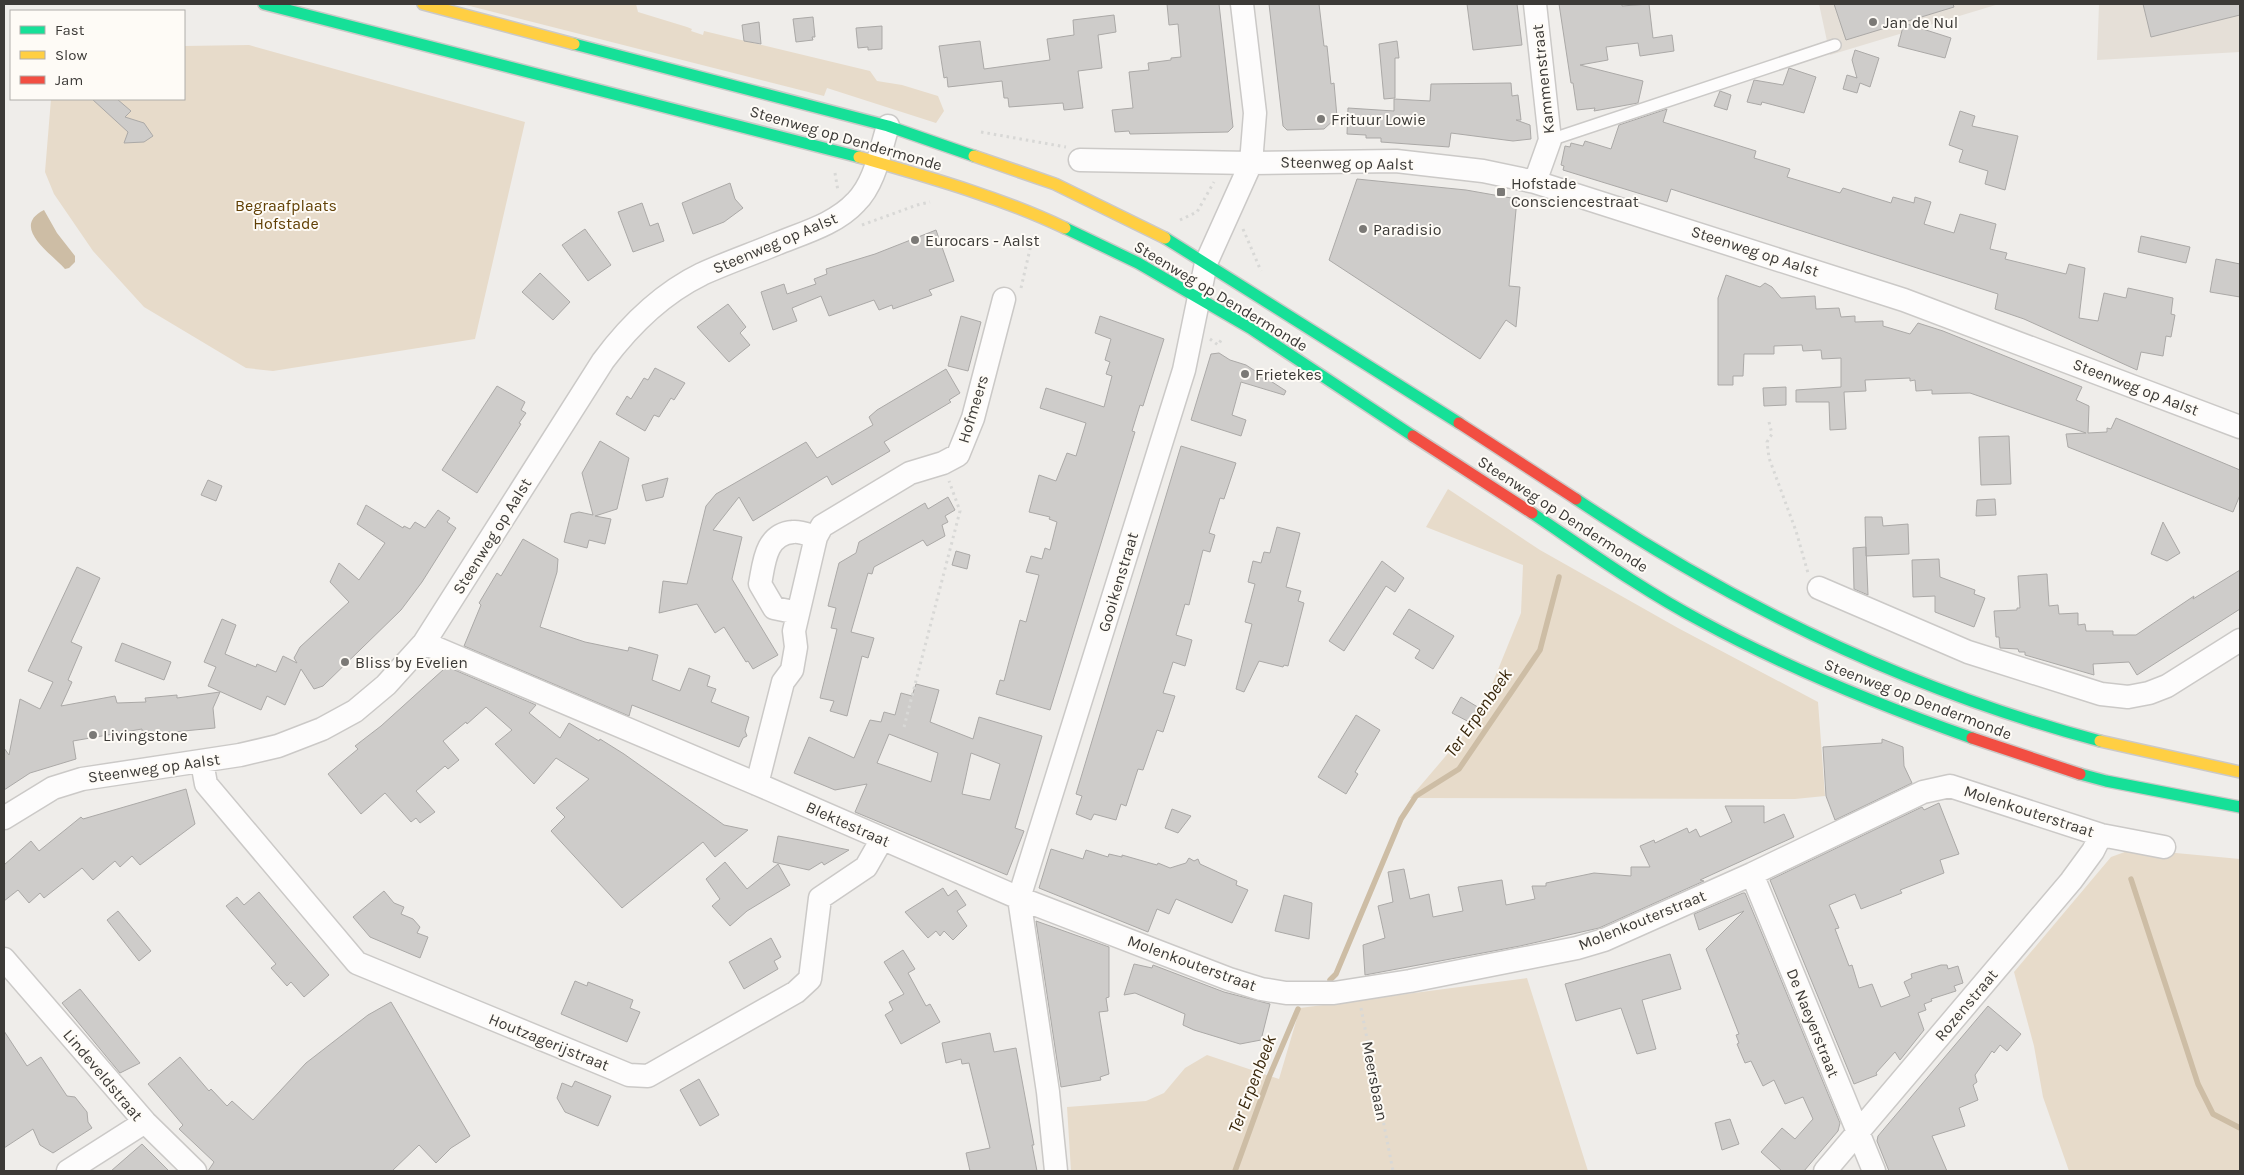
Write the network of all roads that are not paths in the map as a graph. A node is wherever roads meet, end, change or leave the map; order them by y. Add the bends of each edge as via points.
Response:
1 (264, 4) edge
2 (423, 4) edge
3 (1242, 4) edge
4 (1535, 4) edge
5 (1835, 45) dead end
6 (888, 126) junction
7 (1550, 140) junction
8 (1080, 160) dead end
9 (878, 161) junction
10 (1250, 163) junction
11 (1535, 182) junction
12 (1206, 263) junction
13 (1200, 299) junction
14 (1004, 300) road end
15 (2240, 427) edge
16 (816, 536) junction
17 (1819, 588) road end
18 (798, 613) junction
19 (2240, 640) edge
20 (424, 643) junction
21 (202, 762) junction
22 (2240, 772) edge
23 (757, 784) junction
24 (2240, 807) edge
25 (4, 818) edge
26 (2101, 835) junction
27 (882, 839) junction
28 (2164, 847) dead end
29 (1752, 874) junction
30 (1019, 898) junction
31 (4, 959) edge
32 (145, 1122) junction
33 (1858, 1133) junction
34 (68, 1171) edge
35 (195, 1171) edge
36 (1056, 1171) edge
37 (1825, 1171) edge
38 (1874, 1171) edge

1 - 9 main road, Steenweg op Dendermonde
2 - 6 main road, Steenweg op Dendermonde
3 - 10 street via 1255,113
4 - 7 street, Kammenstraat
5 - 7 lane
6 - 9 street, Steenweg op Aalst
6 - 12 main road, Steenweg op Dendermonde via 1055,184 1154,231
7 - 11 street, Kammenstraat
8 - 10 street, Steenweg op Aalst
9 - 13 main road, Steenweg op Dendermonde via 1038,216 1138,263
9 - 20 street, Steenweg op Aalst via 857,202 837,219 701,275 666,297 633,325 603,361
10 - 11 street, Steenweg op Aalst via 1396,161 1483,171
10 - 12 street
11 - 15 street, Steenweg op Aalst via 1904,300
12 - 13 street, Gooikenstraat
12 - 22 main road, Steenweg op Dendermonde via 1474,432 1620,529 1739,599 1840,649 1944,692 2047,727 2155,755
13 - 24 main road, Steenweg op Dendermonde via 1250,328 1700,621 1812,676 1910,716 2037,761 2106,781
13 - 30 street, Gooikenstraat via 1181,380
14 - 16 street, Hofmeers via 973,418 958,455 910,473 822,526
16 - 18 street
16 - 18 street via 793,532 779,536 767,547 760,584 774,608
17 - 19 street via 1968,652 2101,694 2128,697 2149,693 2167,686
18 - 23 street via 792,670 783,682
20 - 21 street, Steenweg op Aalst via 386,685 355,711 322,729 278,746
20 - 23 street, Blektestraat
21 - 25 street, Steenweg op Aalst via 82,779 53,788
21 - 27 street, Houtzagerijstraat via 206,784 357,963 629,1075 648,1076 796,992 810,979 820,898 866,867
23 - 27 street, Blektestraat
26 - 28 street, Molenkouterstraat
26 - 29 street, Molenkouterstraat via 1950,786 1923,792
26 - 33 street, Rozenstraat via 2071,881
27 - 30 street, Blektestraat
29 - 30 street, Molenkouterstraat via 1604,940 1577,948 1357,990 1303,994 1261,989 1230,979
29 - 33 street, De Naeyerstraat
30 - 36 street via 1048,1092
31 - 32 street, Lindeveldstraat
32 - 34 street, Lindeveldstraat
32 - 35 street
33 - 37 street, Rozenstraat
33 - 38 street, De Naeyerstraat

